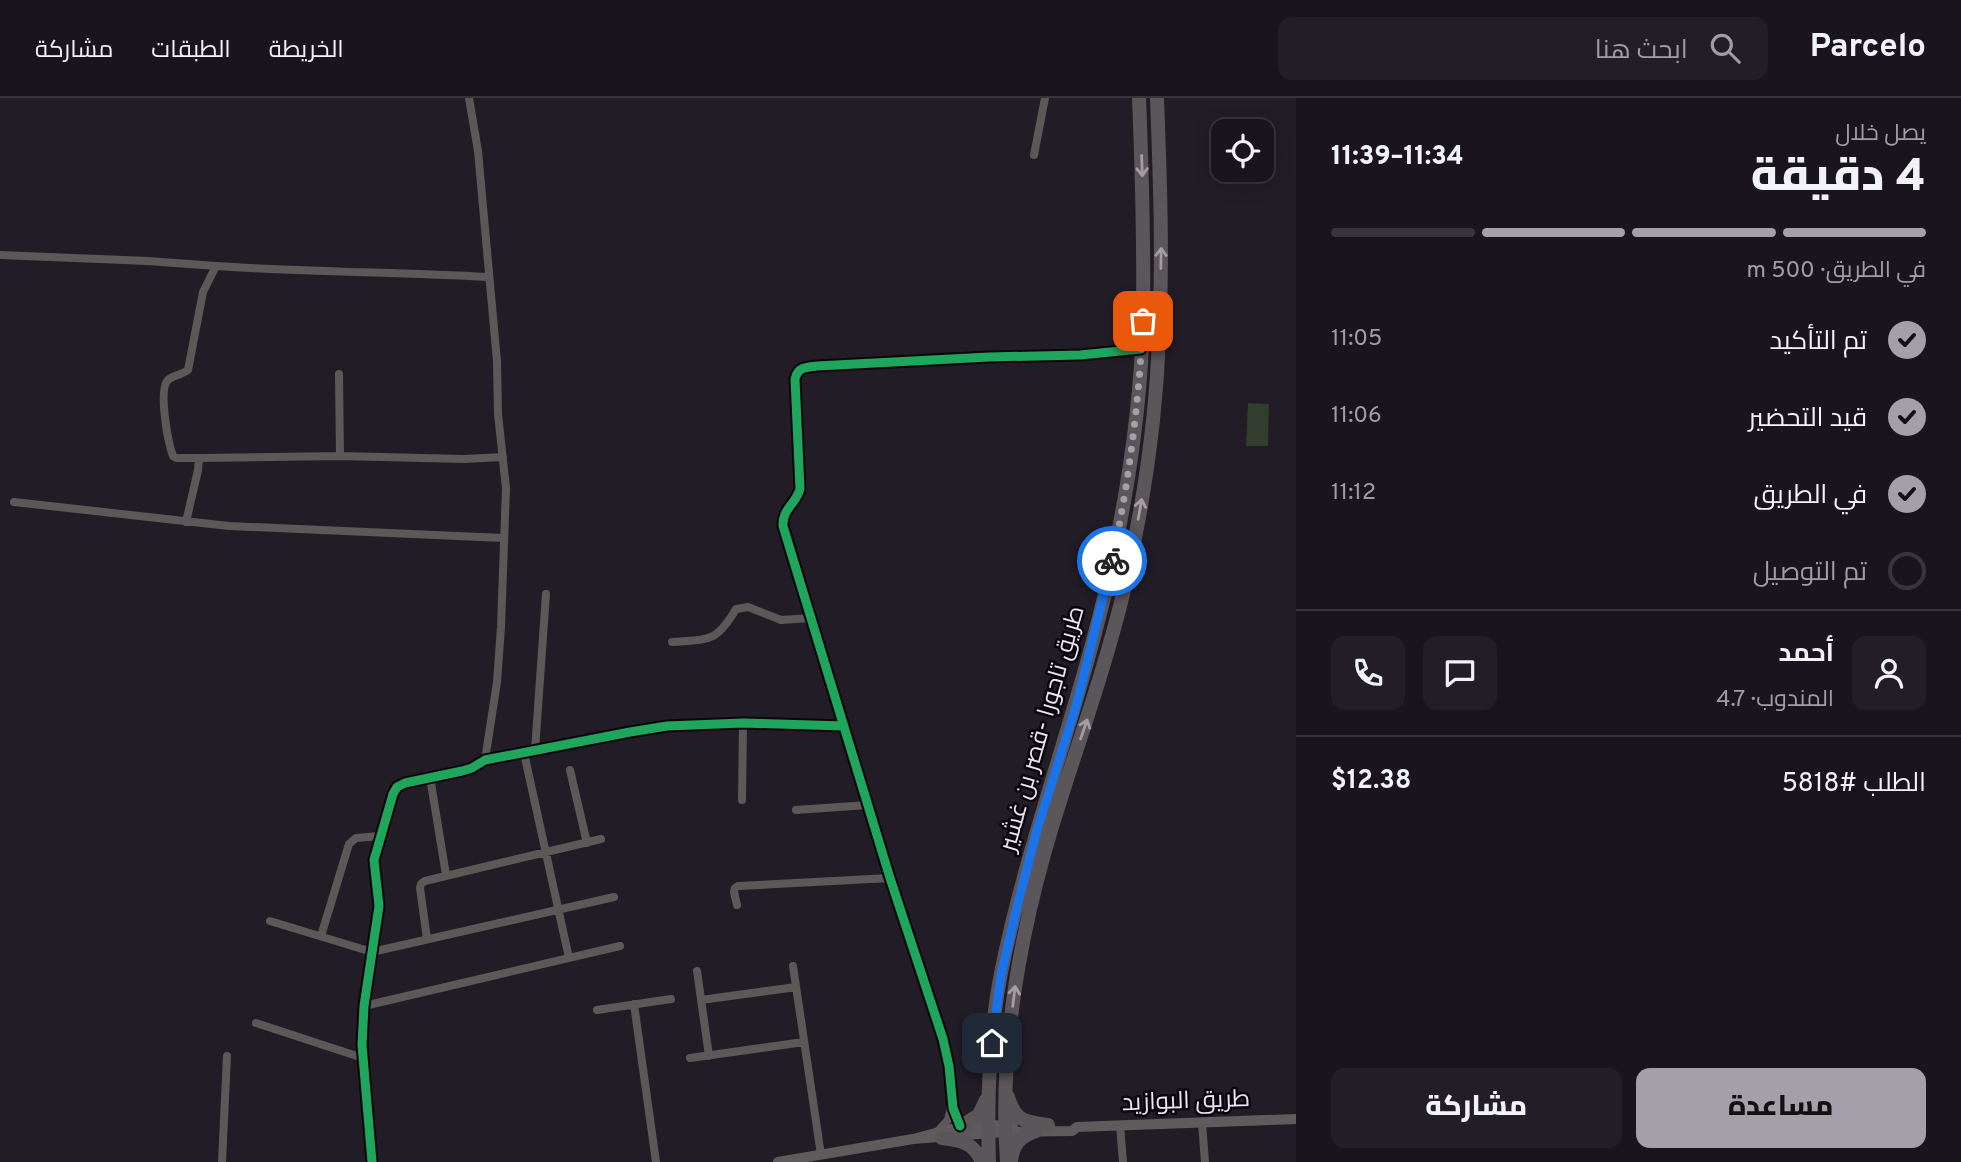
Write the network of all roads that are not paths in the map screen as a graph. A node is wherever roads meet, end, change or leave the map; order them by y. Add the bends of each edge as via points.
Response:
1 (469, 98) edge
2 (1045, 98) edge
3 (1139, 98) edge
4 (1157, 98) edge
5 (1034, 155) dead end
6 (0, 255) edge
7 (216, 266) junction
8 (488, 277) junction
9 (1141, 349) junction
10 (339, 374) dead end
11 (340, 456) junction
12 (503, 457) junction
13 (199, 458) junction
14 (14, 502) dead end
15 (186, 522) junction
16 (503, 538) junction
17 (546, 594) dead end
18 (811, 618) junction
19 (672, 642) dead end
20 (743, 723) junction
21 (844, 726) junction
22 (535, 750) junction
23 (524, 752) junction
24 (485, 760) junction
25 (570, 770) dead end
26 (430, 777) junction
27 (743, 800) dead end
28 (868, 805) junction
29 (796, 810) dead end
30 (380, 836) junction
31 (601, 839) dead end
32 (587, 843) junction
33 (546, 853) junction
34 (446, 875) junction
35 (890, 878) junction
36 (614, 897) dead end
37 (737, 905) dead end
38 (558, 910) junction
39 (270, 921) dead end
40 (321, 936) junction
41 (427, 939) junction
42 (620, 946) dead end
43 (372, 952) junction
44 (569, 958) junction
45 (793, 966) dead end
46 (697, 971) dead end
47 (796, 987) junction
48 (671, 999) dead end
49 (701, 1000) junction
50 (634, 1004) junction
51 (364, 1006) junction
52 (597, 1010) dead end
53 (256, 1023) dead end
54 (804, 1042) junction
55 (227, 1056) dead end
56 (709, 1056) junction
57 (363, 1058) junction
58 (690, 1058) dead end
59 (1005, 1086) junction
60 (989, 1092) junction
61 (952, 1101) junction
62 (1296, 1119) edge
63 (1202, 1123) junction
64 (1120, 1125) junction
65 (961, 1126) junction
66 (1042, 1128) junction
67 (988, 1129) junction
68 (1004, 1129) junction
69 (939, 1135) junction
70 (821, 1155) junction
71 (222, 1162) edge
72 (372, 1162) edge
73 (656, 1162) edge
74 (778, 1162) edge
75 (982, 1162) edge
76 (989, 1162) edge
77 (1009, 1162) edge
78 (1123, 1162) edge
79 (1205, 1162) edge

1 - 8 street
2 - 5 street
3 -> 9 highway, طريق تاجورا -قصر بن غشير
59 -> 4 highway via 1014,989 1030,907 1115,627 1144,483 1159,338
6 - 7 street
7 - 8 street
7 - 13 street via 203,292 188,370 164,386 173,456
8 - 12 street
9 - 18 street via 802,368 795,379 800,489 782,518
9 - 60 highway, طريق تاجورا -قصر بن غشير via 1112,564 1009,939
10 - 11 street
11 - 12 street
11 - 13 street
12 - 16 street
13 - 15 street
14 - 15 street
15 - 16 street
16 - 24 street via 497,682
17 - 22 street
18 - 19 street via 781,620 748,607 736,609 719,634
18 - 21 street
20 - 21 street
20 - 22 street via 667,726
20 - 27 street
21 - 28 street
22 - 23 street
23 - 24 street
23 - 33 street
24 - 26 street via 472,768
25 - 32 street
26 - 30 street via 397,788
26 - 34 street
28 - 29 street
28 - 35 street
30 - 40 street via 356,838 349,845
30 - 43 street via 374,860 379,906
31 - 32 street
32 - 33 street
33 - 34 street
33 - 38 street
34 - 41 street via 421,884
35 - 37 street via 738,887 734,892
35 - 61 street via 943,1040
36 - 38 street
38 - 41 street
38 - 44 street
39 - 40 street
40 - 43 street
41 - 43 street
42 - 44 street
43 - 51 street
44 - 51 street
45 - 47 street
46 - 49 street
47 - 49 street
47 - 54 street
48 - 50 street
49 - 56 street
50 - 52 street
50 - 73 street
51 - 57 street
53 - 57 street
54 - 56 street
54 - 70 street
55 - 71 street
56 - 58 street
57 - 72 street
59 - 66 highway via 1015,1114
59 - 68 highway
60 - 65 highway via 979,1115
60 - 67 highway, طريق تاجورا -قصر بن غشير
61 - 65 street
61 - 69 street
62 - 63 main road, طريق البوازيد
63 - 64 main road, طريق البوازيد
63 - 79 street
64 - 66 main road, طريق البوازيد via 1072,1131
64 - 78 street
65 - 67 main road
65 - 69 main road
66 - 68 main road, طريق البوازيد
66 - 77 highway via 1016,1142
67 - 68 main road, طريق البوازيد
67 - 69 main road
67 - 76 highway, طريق تاجورا -قصر بن غشير
68 - 77 highway
69 - 70 main road
69 - 75 highway via 968,1144
70 - 74 main road

